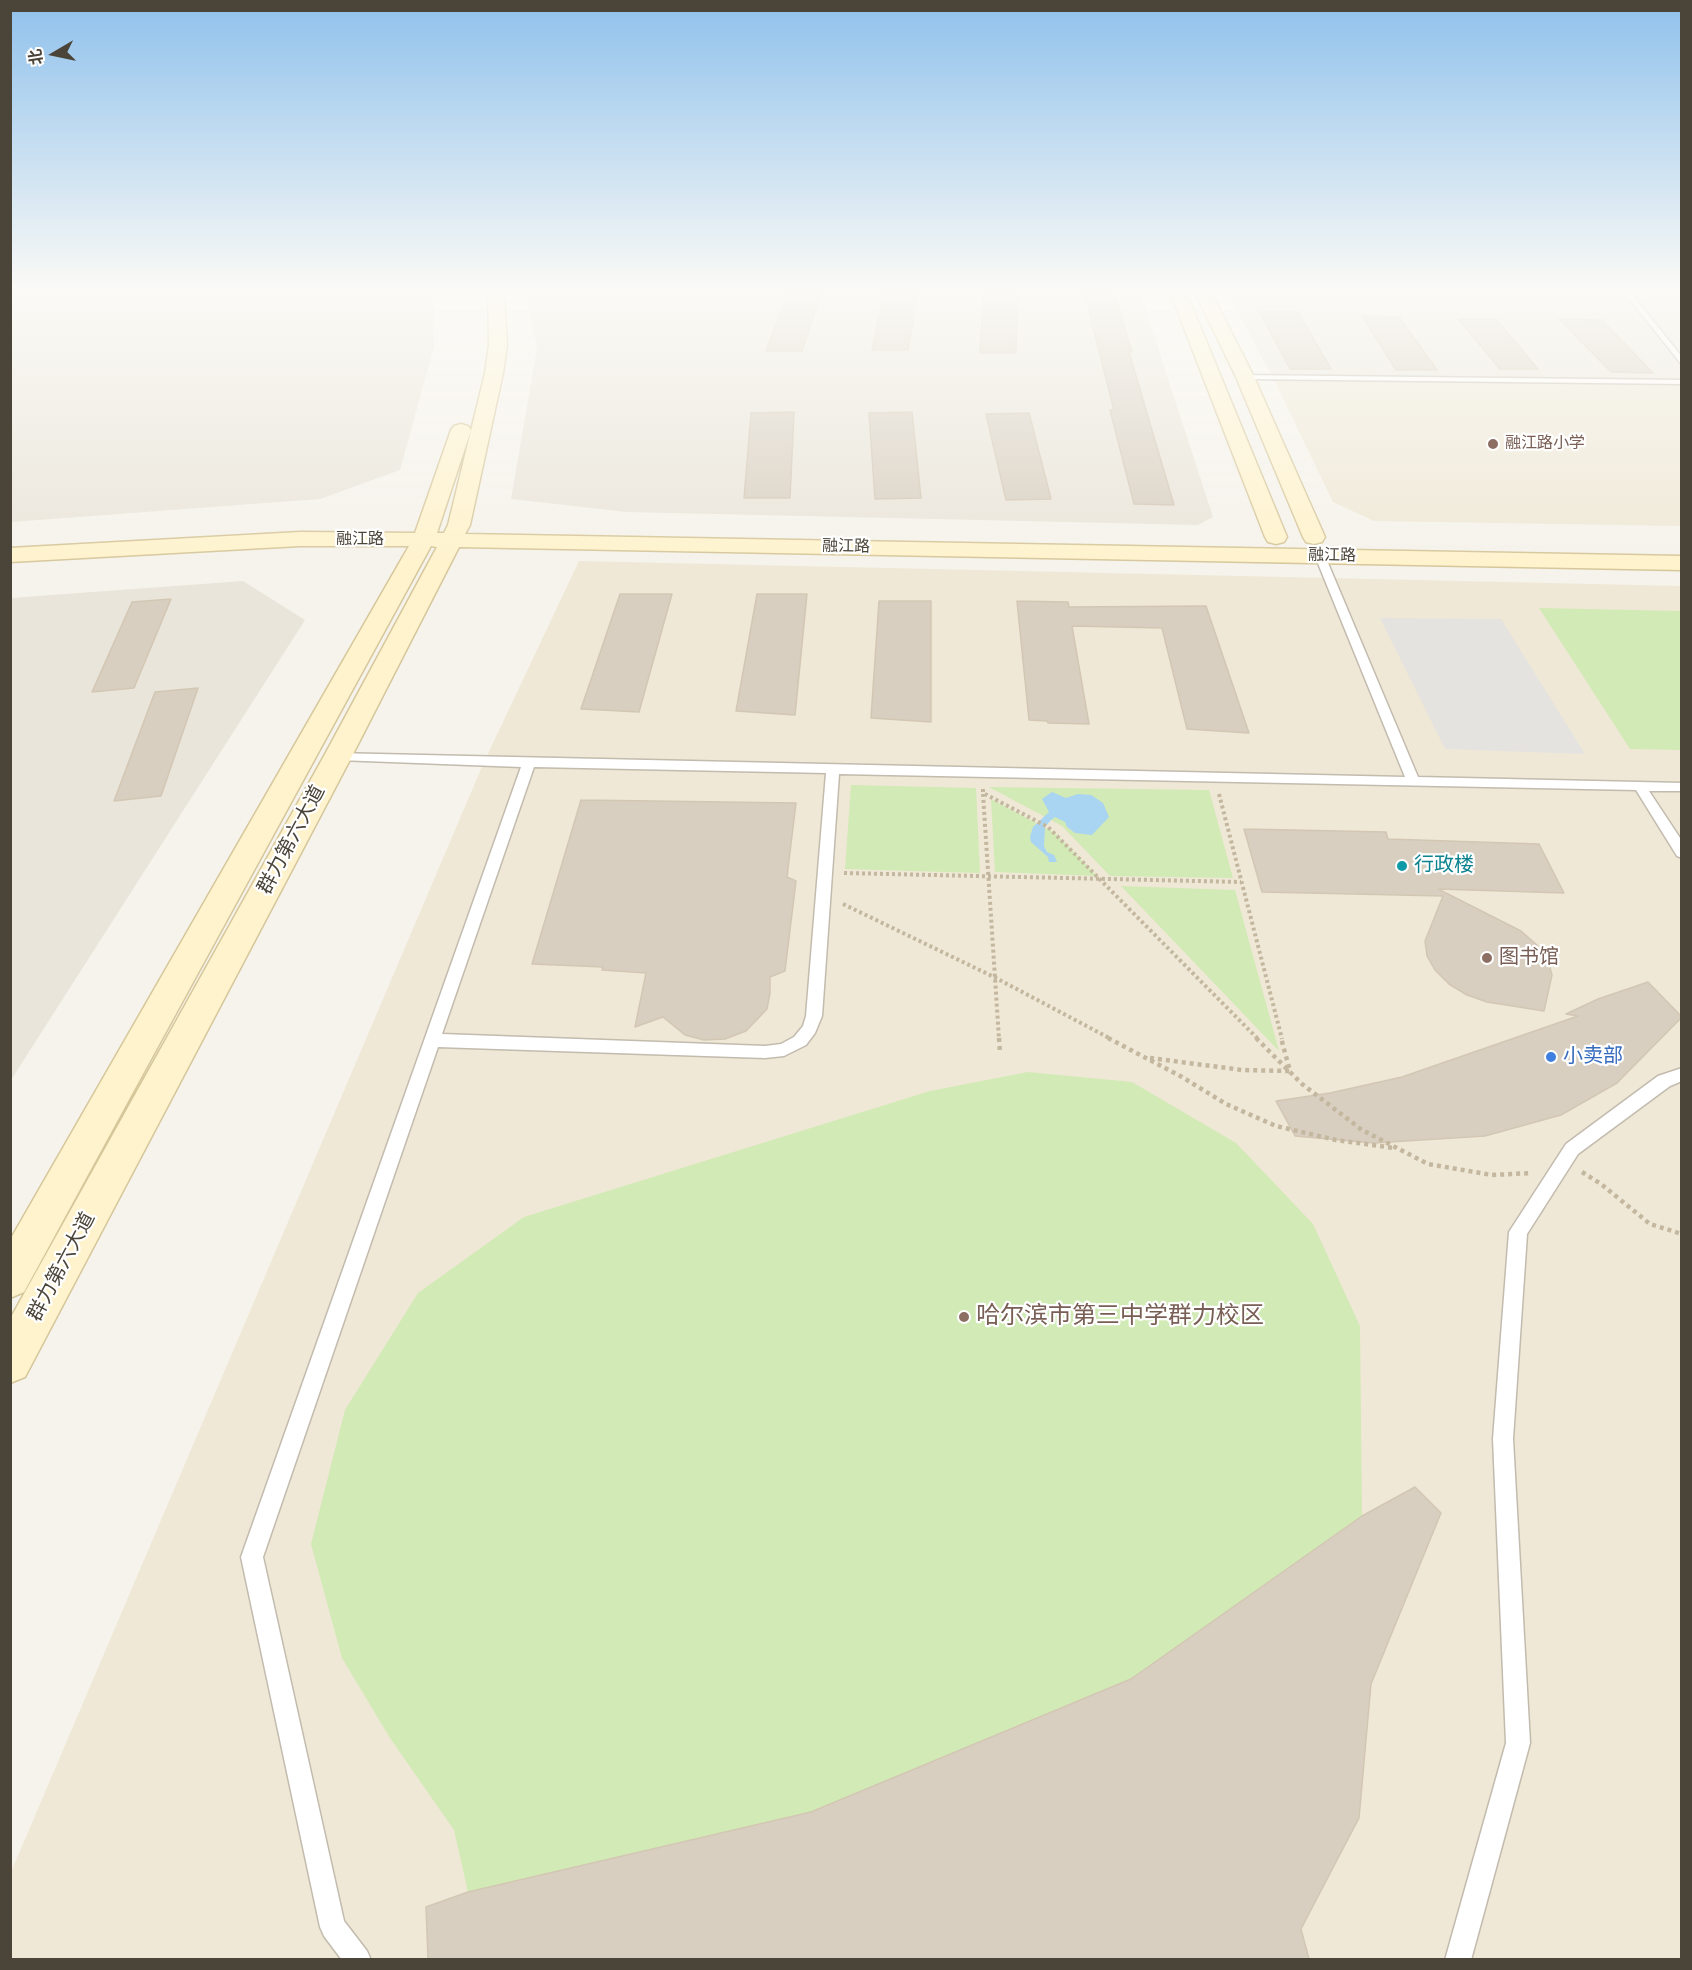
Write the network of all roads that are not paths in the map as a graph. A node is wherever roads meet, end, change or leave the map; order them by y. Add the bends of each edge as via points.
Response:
1 (471, 384) edge
2 (490, 384) edge
3 (1215, 384) edge
4 (1248, 384) edge
5 (441, 532) junction
6 (1276, 537) junction
7 (10, 539) edge
8 (1317, 546) junction
9 (1682, 546) edge
10 (10, 555) edge
11 (1682, 562) edge
12 (338, 756) junction
13 (528, 763) junction
14 (833, 768) junction
15 (1413, 781) junction
16 (1640, 786) junction
17 (1682, 787) edge
18 (1682, 854) edge
19 (432, 1040) junction
20 (1682, 1074) edge
21 (10, 1279) edge
22 (10, 1362) edge
23 (358, 1959) edge
24 (1458, 1959) edge

1 - 5 main road, 群力第六大道
2 - 5 main road, 群力第六大道
3 - 6 main road
4 - 8 main road
5 - 6 main road, 融江路
5 - 7 main road, 融江路 via 255,526
5 - 8 main road, 融江路
5 - 10 main road, 融江路
5 - 12 main road, 群力第六大道
5 - 21 main road, 群力第六大道
6 - 8 main road, 融江路
8 - 9 main road, 融江路
8 - 11 main road, 融江路
8 - 15 lane
12 - 13 lane
12 - 22 main road, 群力第六大道
13 - 14 lane
13 - 19 lane
14 - 15 lane
14 - 19 lane via 814,1016 800,1041 784,1050 765,1052
15 - 16 lane
16 - 17 lane
16 - 18 lane
19 - 23 lane via 252,1557 333,1928
20 - 24 lane via 1664,1081 1572,1149 1518,1232 1503,1427 1518,1743

